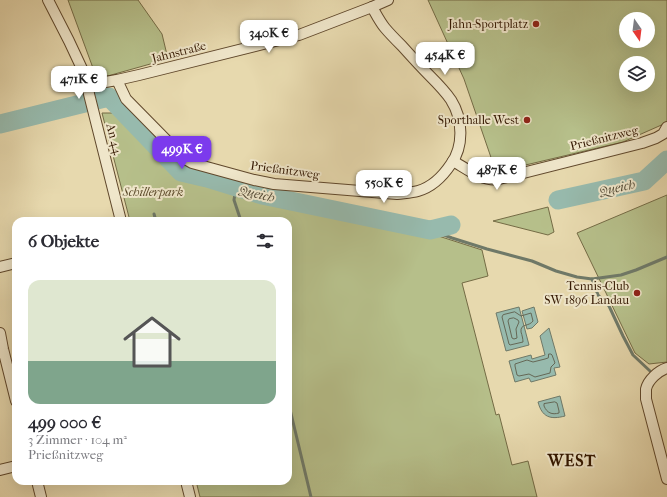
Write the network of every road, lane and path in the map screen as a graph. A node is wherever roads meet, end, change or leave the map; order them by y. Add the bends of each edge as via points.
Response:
1 (48, 0) edge
2 (388, 0) edge
3 (372, 7) junction
4 (117, 80) junction
5 (88, 85) junction
6 (667, 127) edge
7 (453, 161) junction
8 (120, 217) edge
9 (12, 264) edge
10 (0, 267) edge
11 (0, 334) edge
12 (666, 369) edge
13 (12, 385) edge
14 (12, 467) edge
15 (0, 470) edge
16 (667, 479) edge
17 (38, 485) edge
18 (187, 485) edge
19 (41, 497) edge
20 (190, 497) edge

1 - 5 street, An 44
2 - 3 street, Jahnstraße
3 - 4 street, Jahnstraße via 299,35
3 - 7 street, Prießnitzweg via 384,28 445,92 455,107 459,119 460,138
4 - 5 street, Jahnstraße
4 - 7 street, Prießnitzweg via 126,99 185,159 254,180 294,186 410,193 435,182
5 - 8 street, An 44
6 - 7 street, Prießnitzweg via 663,134 656,138 494,180 480,176
9 - 10 street
11 - 13 street
12 - 16 street via 649,382 646,399
14 - 15 street
17 - 19 street
18 - 20 street

